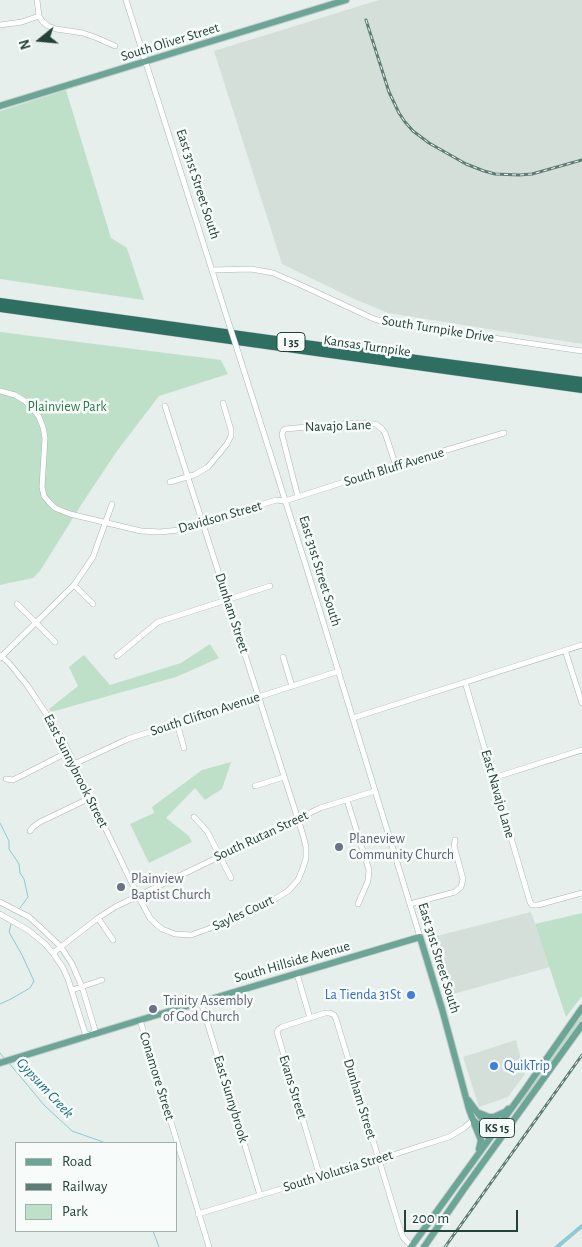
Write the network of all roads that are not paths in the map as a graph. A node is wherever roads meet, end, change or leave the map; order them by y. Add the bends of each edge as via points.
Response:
1 (37, 0) edge
2 (126, 0) edge
3 (346, 0) edge
4 (39, 16) junction
5 (0, 25) edge
6 (115, 46) dead end
7 (146, 62) junction
8 (0, 106) edge
9 (213, 270) junction
10 (0, 302) edge
11 (0, 308) edge
12 (582, 351) edge
13 (582, 381) edge
14 (582, 389) edge
15 (0, 391) edge
16 (222, 403) dead end
17 (165, 406) dead end
18 (504, 433) dead end
19 (396, 466) junction
20 (188, 477) junction
21 (170, 482) dead end
22 (298, 497) junction
23 (285, 501) junction
24 (112, 504) dead end
25 (106, 524) junction
26 (203, 524) junction
27 (74, 585) junction
28 (270, 586) dead end
29 (227, 600) junction
30 (17, 604) dead end
31 (93, 604) dead end
32 (36, 622) junction
33 (55, 642) dead end
34 (582, 645) edge
35 (565, 650) junction
36 (117, 656) dead end
37 (1, 657) edge
38 (283, 657) dead end
39 (338, 672) junction
40 (464, 682) junction
41 (292, 686) junction
42 (258, 697) junction
43 (582, 702) edge
44 (353, 718) junction
45 (177, 723) junction
46 (184, 748) dead end
47 (582, 750) edge
48 (68, 752) junction
49 (74, 764) junction
50 (284, 777) junction
51 (493, 778) junction
52 (6, 779) dead end
53 (255, 786) dead end
54 (375, 791) junction
55 (90, 798) junction
56 (347, 800) junction
57 (194, 817) dead end
58 (298, 819) junction
59 (30, 831) dead end
60 (455, 840) dead end
61 (220, 856) junction
62 (231, 878) dead end
63 (582, 892) edge
64 (138, 896) junction
65 (0, 902) edge
66 (358, 904) dead end
67 (410, 904) junction
68 (0, 914) edge
69 (98, 918) junction
70 (420, 937) junction
71 (113, 940) dead end
72 (61, 947) junction
73 (53, 953) junction
74 (297, 974) junction
75 (102, 980) dead end
76 (82, 987) junction
77 (72, 990) junction
78 (201, 1002) junction
79 (582, 1008) edge
80 (310, 1018) junction
81 (140, 1020) junction
82 (582, 1025) edge
83 (91, 1036) junction
84 (0, 1063) edge
85 (467, 1099) junction
86 (515, 1104) junction
87 (476, 1111) junction
88 (473, 1120) junction
89 (494, 1132) junction
90 (501, 1137) junction
91 (176, 1142) edge
92 (178, 1147) edge
93 (477, 1156) junction
94 (379, 1160) junction
95 (320, 1177) junction
96 (260, 1195) junction
97 (198, 1214) junction
98 (209, 1247) edge
99 (412, 1247) edge
100 (424, 1247) edge

1 - 4 street
2 - 7 street, East 31st Street South
3 - 7 main road, South Oliver Street
4 - 5 street
4 - 6 street via 48,26 83,33
7 - 8 main road, South Oliver Street
7 - 9 street, East 31st Street South
9 - 12 street, South Turnpike Drive via 250,269 273,274 385,322
9 - 23 street, East 31st Street South, bridge
10 - 13 highway, Kansas Turnpike / I 35
11 - 14 highway, Kansas Turnpike / I 35
15 - 25 street, Davidson Street via 25,401 43,428 42,486 49,502 70,514
16 - 20 street via 231,436 208,467
17 - 20 street, Dunham Street
18 - 19 street, South Bluff Avenue
19 - 22 street, South Bluff Avenue
19 - 22 street, Navajo Lane via 385,433 376,424 290,428 282,435
20 - 21 street
20 - 26 street, Dunham Street
22 - 23 street, South Bluff Avenue
23 - 26 street, Davidson Street via 276,500
23 - 39 street, East 31st Street South
24 - 25 street
25 - 26 street, Davidson Street via 141,532 179,530
25 - 27 street via 93,557
26 - 29 street, Dunham Street
27 - 31 street
27 - 32 street
28 - 29 street
29 - 36 street via 158,622
29 - 42 street, Dunham Street
30 - 32 street
32 - 33 street
32 - 37 street
34 - 35 street
35 - 40 street
35 - 43 street
37 - 48 street, East Sunnybrook Street via 28,685
38 - 41 street
39 - 41 street, South Clifton Avenue
39 - 44 street, East 31st Street South
40 - 44 street
40 - 51 street, East Navajo Lane
41 - 42 street, South Clifton Avenue
42 - 45 street, South Clifton Avenue
42 - 50 street, Dunham Street
44 - 54 street, East 31st Street South
45 - 46 street
45 - 49 street, South Clifton Avenue via 125,740
47 - 51 street
48 - 49 street, East Sunnybrook Street
48 - 52 street via 13,780
49 - 55 street, East Sunnybrook Street
50 - 53 street
50 - 58 street, Dunham Street
51 - 63 street, East Navajo Lane via 532,905
54 - 56 street, South Rutan Street
54 - 67 street, East 31st Street South
55 - 59 street via 40,822
55 - 64 street, East Sunnybrook Street
56 - 58 street, South Rutan Street
56 - 66 street via 369,870
57 - 61 street via 207,831
58 - 61 street, South Rutan Street
58 - 64 street, Sayles Court via 306,858 298,880 275,898 208,929 184,935 156,924
60 - 67 street via 464,888
61 - 62 street
61 - 64 street, South Rutan Street
64 - 69 street, South Rutan Street
65 - 72 street via 29,917
67 - 70 street, East 31st Street South
68 - 73 street via 28,930
69 - 71 street
69 - 72 street, South Rutan Street
70 - 74 main road, South Hillside Avenue
70 - 85 main road, East 31st Street South
72 - 73 street, South Rutan Street
72 - 76 street
73 - 77 street
74 - 78 main road, South Hillside Avenue
74 - 80 street
75 - 76 street
76 - 77 street
76 - 83 street via 95,1030
77 - 83 street via 85,1033
78 - 81 main road, South Hillside Avenue
78 - 96 street, East Sunnybrook
79 - 86 main road, KS 15
80 - 94 street, Dunham Street via 330,1013 336,1019
80 - 95 street, Evans Street via 282,1027 278,1032
81 - 83 main road, South Hillside Avenue
81 - 91 street, Conamore Street
82 - 90 main road, KS 15
83 - 84 main road, South Hillside Avenue
85 - 87 main road
85 - 88 main road, East 31st Street South
86 - 87 main road via 494,1117
86 - 89 main road, KS 15
87 - 89 main road
88 - 89 main road
88 - 93 main road, East 31st Street South via 481,1140
88 - 94 street, South Volutsia Street via 449,1137
89 - 90 main road
89 - 93 main road, KS 15
90 - 100 main road, KS 15
92 - 97 street, Conamore Street
93 - 99 main road, KS 15
94 - 95 street, South Volutsia Street
94 - 99 street, Dunham Street via 403,1238
95 - 96 street, South Volutsia Street
96 - 97 street, South Volutsia Street
97 - 98 street, Conamore Street

